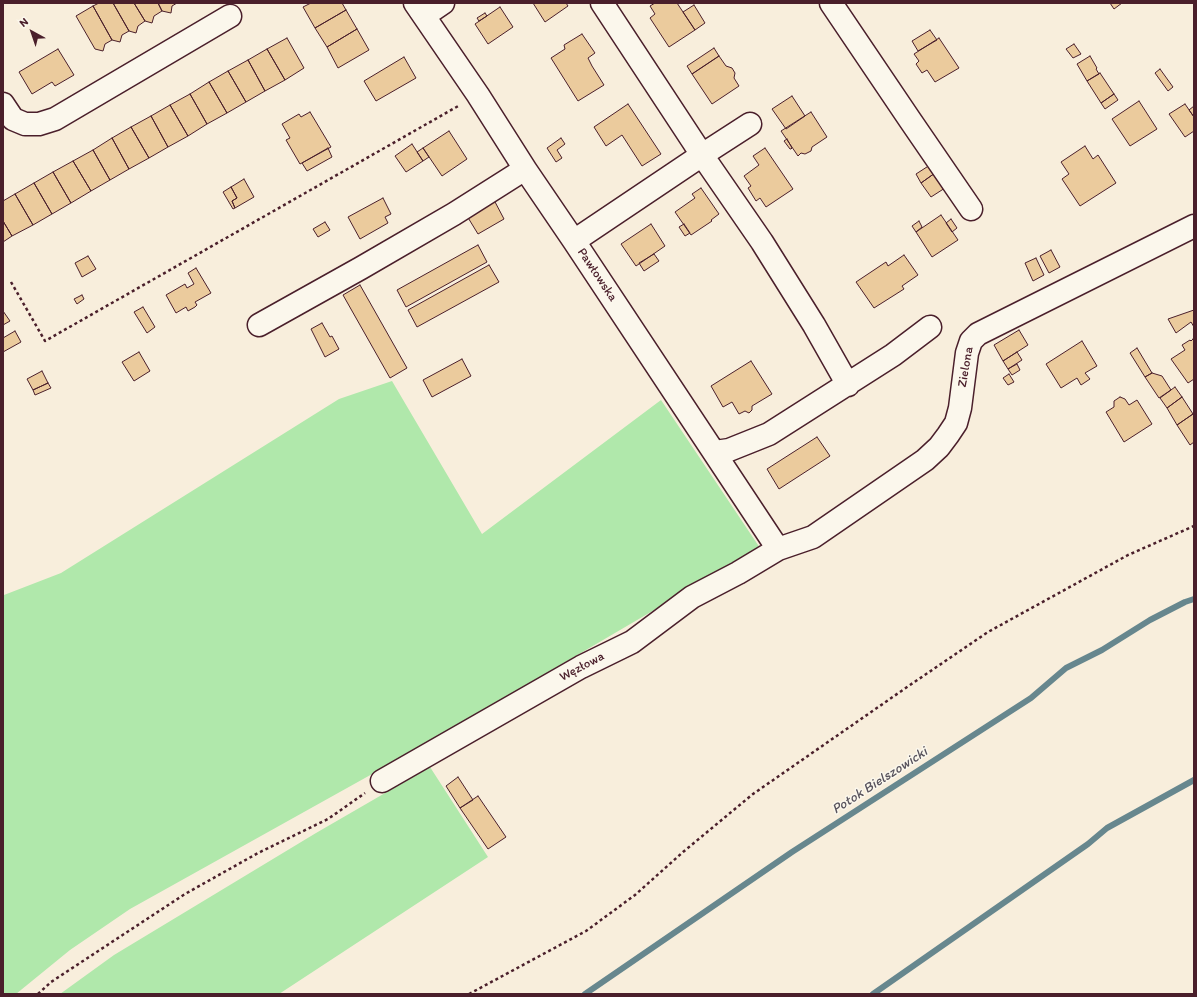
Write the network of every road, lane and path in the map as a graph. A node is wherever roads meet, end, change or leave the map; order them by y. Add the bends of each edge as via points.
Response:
1 (443, 3) edge
2 (602, 3) edge
3 (831, 3) edge
4 (419, 10) edge
5 (230, 16) dead end
6 (478, 95) junction
7 (3, 104) edge
8 (750, 124) dead end
9 (702, 155) junction
10 (525, 169) junction
11 (971, 209) dead end
12 (1194, 226) edge
13 (574, 241) junction
14 (11, 282) dead end
15 (259, 325) dead end
16 (930, 327) dead end
17 (848, 384) junction
18 (715, 452) junction
19 (1194, 526) edge
20 (778, 549) junction
21 (382, 781) joint
22 (38, 994) edge
23 (469, 994) edge

1 - 4 street
2 - 9 street
3 - 11 street
4 - 6 street, Pawłowska
5 - 7 street via 54,119 39,124 25,124 13,119
6 - 10 street, Pawłowska
6 - 14 path via 45,341
8 - 9 street
9 - 13 street
9 - 17 street via 762,242
10 - 13 street, Pawłowska
10 - 15 street via 454,214
12 - 20 street, Zielona via 978,334 971,342 967,353 956,423 939,447 925,460 813,537
13 - 18 street, Pawłowska
16 - 17 street
17 - 18 street via 769,434 735,448
18 - 20 street, Pawłowska
19 - 23 path via 1128,555 988,632 753,794 635,896 586,931
20 - 21 street, Węzłowa via 692,597 632,642 581,667
21 - 22 path via 328,818 185,894 51,982

